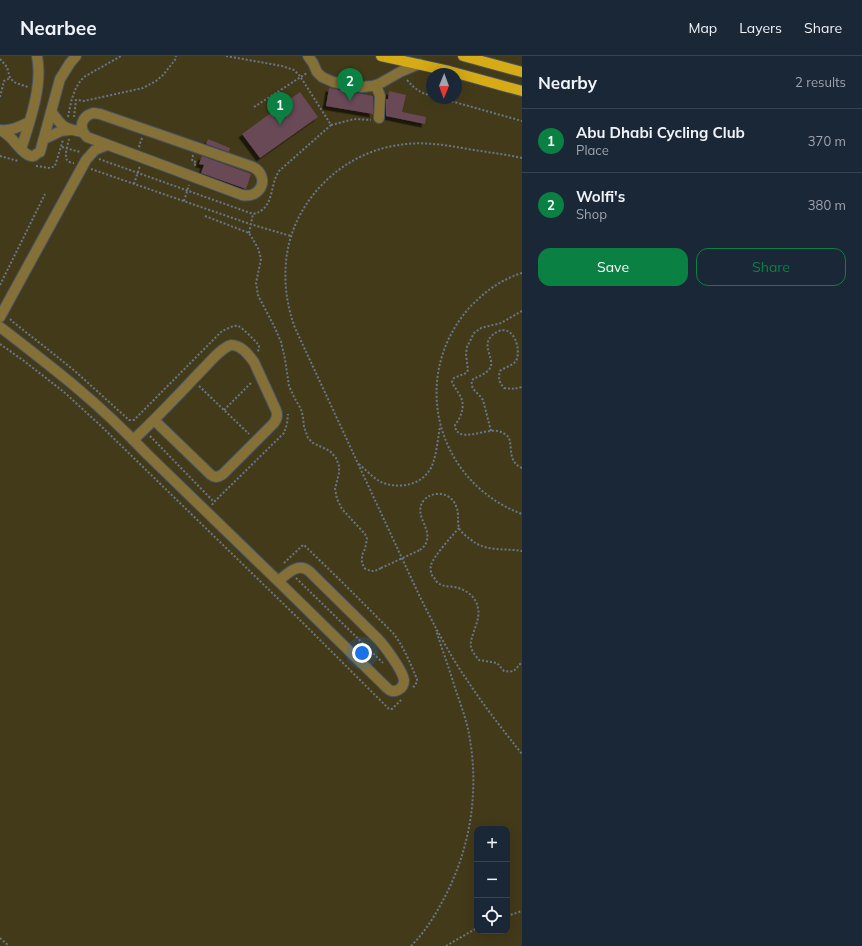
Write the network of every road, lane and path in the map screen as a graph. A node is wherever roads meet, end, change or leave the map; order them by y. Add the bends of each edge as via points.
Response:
1 (37, 56) edge
2 (76, 56) edge
3 (121, 56) edge
4 (176, 56) edge
5 (226, 56) edge
6 (308, 56) edge
7 (381, 56) edge
8 (463, 56) edge
9 (0, 60) edge
10 (419, 64) junction
11 (7, 67) dead end
12 (289, 68) dead end
13 (315, 68) junction
14 (400, 72) junction
15 (522, 72) edge
16 (10, 78) dead end
17 (4, 80) junction
18 (0, 81) edge
19 (376, 85) junction
20 (522, 91) edge
21 (426, 94) edge
22 (0, 97) edge
23 (84, 100) dead end
24 (461, 104) edge
25 (254, 107) dead end
26 (51, 111) junction
27 (379, 118) joint
28 (522, 121) edge
29 (29, 122) junction
30 (331, 125) dead end
31 (68, 129) junction
32 (0, 130) edge
33 (85, 135) junction
34 (44, 138) junction
35 (107, 145) junction
36 (21, 149) junction
37 (522, 158) edge
38 (84, 163) junction
39 (45, 194) dead end
40 (253, 214) dead end
41 (205, 216) dead end
42 (250, 224) junction
43 (249, 233) junction
44 (291, 236) junction
45 (522, 273) edge
46 (0, 285) edge
47 (522, 311) edge
48 (0, 317) edge
49 (0, 327) edge
50 (182, 371) dead end
51 (260, 377) junction
52 (193, 380) junction
53 (522, 386) edge
54 (224, 410) junction
55 (134, 420) dead end
56 (154, 420) junction
57 (440, 424) junction
58 (144, 430) junction
59 (491, 431) junction
60 (133, 440) junction
61 (256, 441) junction
62 (265, 452) dead end
63 (358, 464) junction
64 (522, 468) edge
65 (214, 502) dead end
66 (522, 514) edge
67 (459, 528) junction
68 (522, 551) edge
69 (283, 564) dead end
70 (290, 572) junction
71 (278, 581) junction
72 (312, 614) junction
73 (303, 623) dead end
74 (434, 625) junction
75 (522, 662) edge
76 (388, 667) dead end
77 (404, 683) junction
78 (412, 690) dead end
79 (522, 754) edge
80 (522, 911) edge
81 (510, 915) edge
82 (474, 930) edge
83 (0, 938) edge
84 (9, 946) edge
85 (411, 946) edge
86 (446, 946) edge

1 - 29 street via 39,80
2 - 26 street via 60,79
3 - 31 path via 79,82 71,99
4 - 23 path via 156,81 143,88
5 - 12 path
6 - 13 street
7 - 10 main road
8 - 15 main road
9 - 11 path
10 - 14 street
10 - 20 main road
13 - 19 street via 322,77 333,82 362,87
13 - 25 path
14 - 19 street
14 - 21 path via 412,86
16 - 17 path
17 - 18 path
17 - 22 path
19 - 27 street via 380,96
24 - 28 path
26 - 31 street
26 - 34 street
27 - 30 path via 378,121 354,119
29 - 32 street via 18,128
29 - 36 street
31 - 33 street
31 - 34 street
32 - 36 street
33 - 35 street
33 - 35 street via 82,125 84,118 93,113 100,114 253,167 262,177 262,184 256,193 242,195
33 - 38 street via 87,145
34 - 36 street via 40,152 35,156
35 - 38 street via 95,150
37 - 44 path via 426,143 398,145 370,152 344,165 322,184 304,208
38 - 42 path
38 - 48 street
39 - 46 path
40 - 42 path
41 - 43 path
42 - 43 path
42 - 44 path
43 - 67 path, bridge via 261,259 256,283 258,295 281,342 288,386 301,409 308,438 330,451 336,458 339,473 335,489 337,499 367,539 362,555 364,568 375,571 420,550 426,544 427,535 419,510 424,500 431,495 440,493 449,496 456,506
44 - 63 path via 285,273 290,314
45 - 57 path via 506,279 484,294 457,323 445,347 438,372 436,398
47 - 59 path via 501,323 481,328 474,333 467,347 468,370 452,382 460,395 462,405 462,413 455,426 456,431 462,434
49 - 60 street via 79,389
50 - 52 path
51 - 52 street via 250,357 239,346 231,344
51 - 54 path
51 - 61 street via 278,415 276,421
52 - 54 path
52 - 56 street
53 - 59 path via 511,389 504,388 500,383 500,371 516,361 520,349 515,336 509,331 498,331 489,340 488,350 492,360 490,369 472,380 471,385 483,400
54 - 61 path
55 - 58 path
56 - 58 street
56 - 61 street via 213,477 223,474
57 - 63 path via 429,472 418,482 392,485 381,481
57 - 66 path via 449,449 472,481 492,498
58 - 60 street
58 - 65 path
59 - 64 path via 505,433 509,438 512,459
60 - 71 street
61 - 62 path
63 - 74 path
67 - 68 path via 474,542 484,547
67 - 75 path via 434,559 431,565 432,574 437,583 456,587 475,599 478,619 471,647 479,660 498,663 504,671 509,672 515,671
69 - 70 path
70 - 71 street
70 - 76 path
70 - 77 street via 305,568 378,638 403,676
71 - 72 street
72 - 73 path
72 - 77 street via 386,688 397,691
74 - 79 path via 462,673
74 - 85 path via 464,715 472,751 472,806 466,843 447,895 428,926
77 - 78 path
80 - 81 path
82 - 86 path
83 - 84 path

